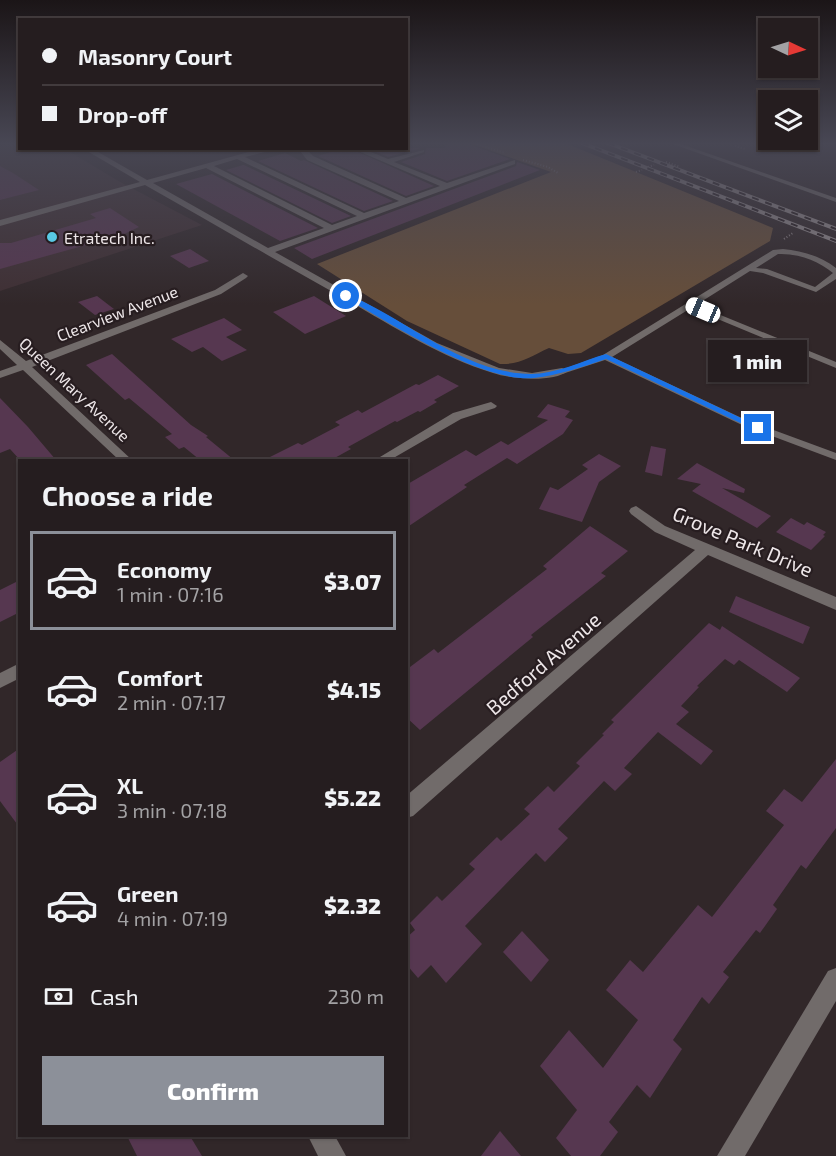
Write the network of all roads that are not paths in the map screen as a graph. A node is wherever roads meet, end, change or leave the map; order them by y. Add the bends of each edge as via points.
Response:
1 (97, 197) edge
2 (169, 197) edge
3 (270, 197) edge
4 (323, 197) edge
5 (397, 197) edge
6 (417, 197) edge
7 (406, 201) junction
8 (364, 216) junction
9 (0, 223) edge
10 (332, 228) junction
11 (268, 251) junction
12 (748, 269) junction
13 (836, 274) edge
14 (243, 276) dead end
15 (690, 305) junction
16 (0, 343) edge
17 (606, 357) junction
18 (26, 365) junction
19 (836, 365) edge
20 (562, 371) joint
21 (0, 375) edge
22 (491, 406) dead end
23 (836, 457) edge
24 (125, 459) edge
25 (383, 459) edge
26 (636, 511) dead end
27 (706, 549) junction
28 (836, 604) edge
29 (18, 671) edge
30 (0, 681) edge
31 (408, 807) edge
32 (836, 979) edge
33 (322, 1137) edge
34 (333, 1156) edge
35 (730, 1156) edge

1 - 9 street
2 - 11 street
3 - 10 street
4 - 8 street
5 - 7 street
6 - 7 street
7 - 8 street
8 - 10 street
10 - 11 street
11 - 20 street via 433,345 495,371 532,376
12 - 13 lane via 816,290
12 - 13 lane via 781,251 827,265
12 - 15 lane
14 - 18 street, Clearview Avenue via 218,292
15 - 17 lane
15 - 19 lane
16 - 18 street, Queen Mary Avenue
17 - 20 lane
17 - 23 lane via 743,422
18 - 21 street, Clearview Avenue
18 - 24 street, Queen Mary Avenue
22 - 25 street via 457,416
26 - 27 street, Grove Park Drive via 660,529
27 - 28 street, Grove Park Drive
27 - 31 street, Bedford Avenue
29 - 30 street
32 - 35 street
33 - 34 street

